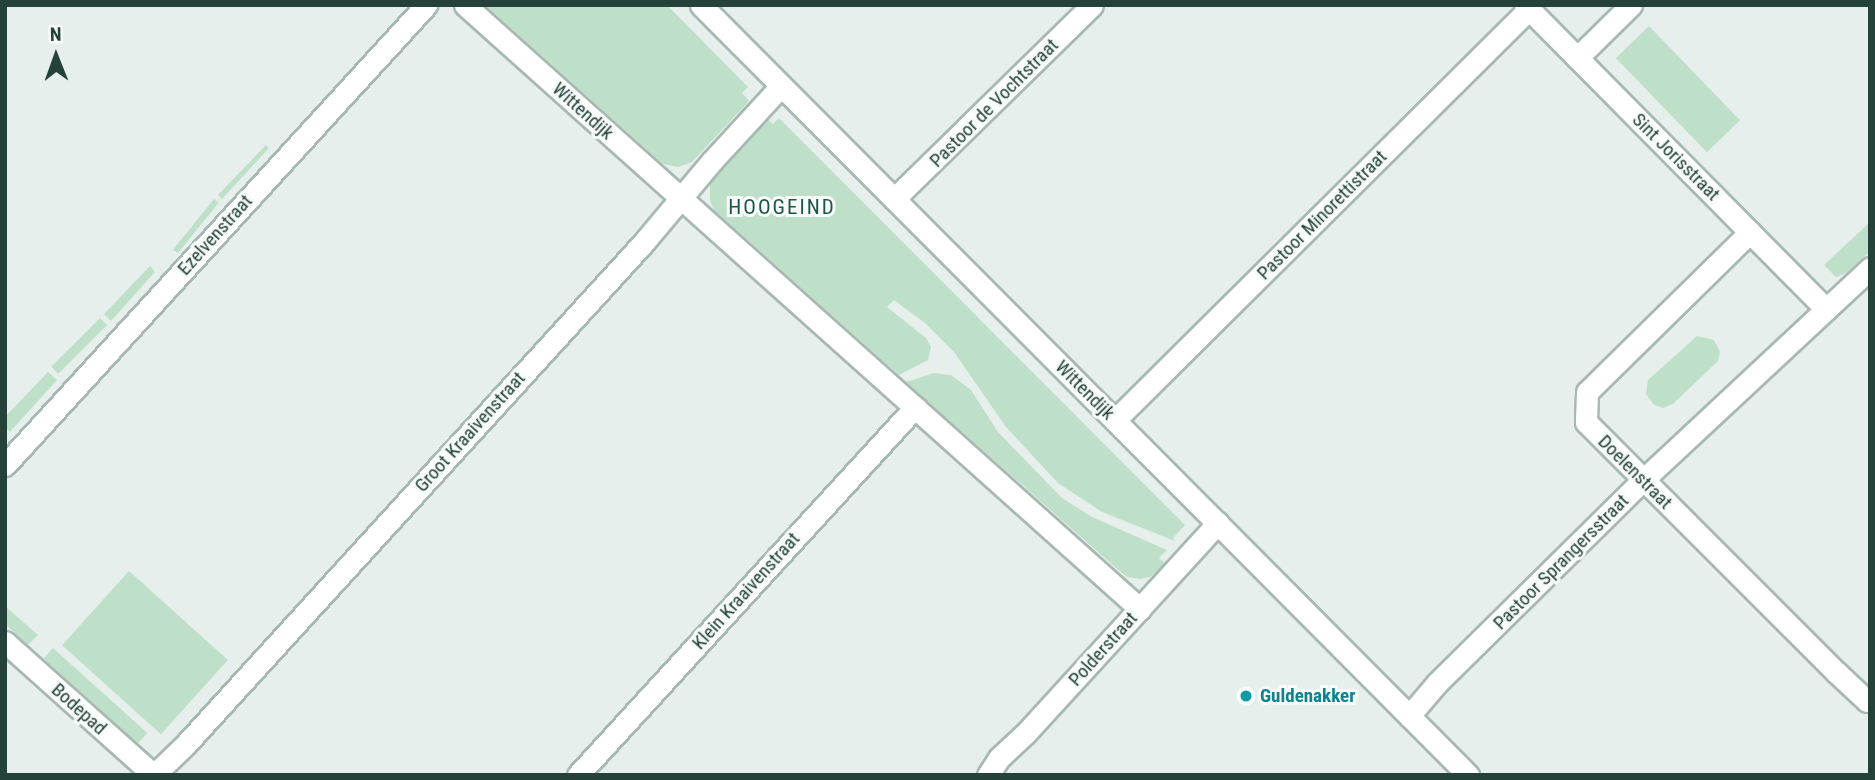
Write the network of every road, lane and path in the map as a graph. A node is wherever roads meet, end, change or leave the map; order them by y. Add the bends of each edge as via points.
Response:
1 (426, 5) edge
2 (465, 5) edge
3 (701, 5) edge
4 (1092, 5) edge
5 (1631, 5) edge
6 (1527, 7) edge
7 (1577, 58) junction
8 (781, 86) junction
9 (680, 198) junction
10 (894, 199) junction
11 (1750, 232) junction
12 (1870, 268) edge
13 (1826, 309) junction
14 (915, 407) junction
15 (1115, 420) junction
16 (5, 465) edge
17 (1643, 480) junction
18 (1218, 523) junction
19 (1140, 608) junction
20 (5, 642) edge
21 (1870, 698) edge
22 (1409, 716) junction
23 (154, 775) edge
24 (578, 775) edge
25 (988, 775) edge
26 (1468, 775) edge

1 - 16 street, Ezelvenstraat
2 - 9 street, Wittendijk
3 - 8 street, Wittendijk
4 - 10 street, Pastoor de Vochtstraat
5 - 7 street
6 - 7 street, Sint Jorisstraat
6 - 15 street, Pastoor Minorettistraat
7 - 11 street, Sint Jorisstraat
8 - 9 street, Groot Kraaivenstraat
8 - 10 street, Wittendijk
9 - 14 street, Wittendijk
9 - 23 street, Groot Kraaivenstraat
10 - 15 street, Wittendijk
11 - 13 street, Sint Jorisstraat
11 - 17 street, Doelenstraat via 1587,392 1586,422
12 - 13 street, Pastoor Sprangersstraat
13 - 17 street, Pastoor Sprangersstraat
14 - 19 street, Wittendijk
14 - 24 street, Klein Kraaivenstraat
15 - 18 street, Wittendijk
17 - 21 street, Doelenstraat via 1836,672 1867,701
17 - 22 street, Pastoor Sprangersstraat
18 - 19 street, Polderstraat
18 - 22 street, Wittendijk
19 - 25 street, Polderstraat
20 - 23 street, Bodepad
22 - 26 street, Wittendijk

